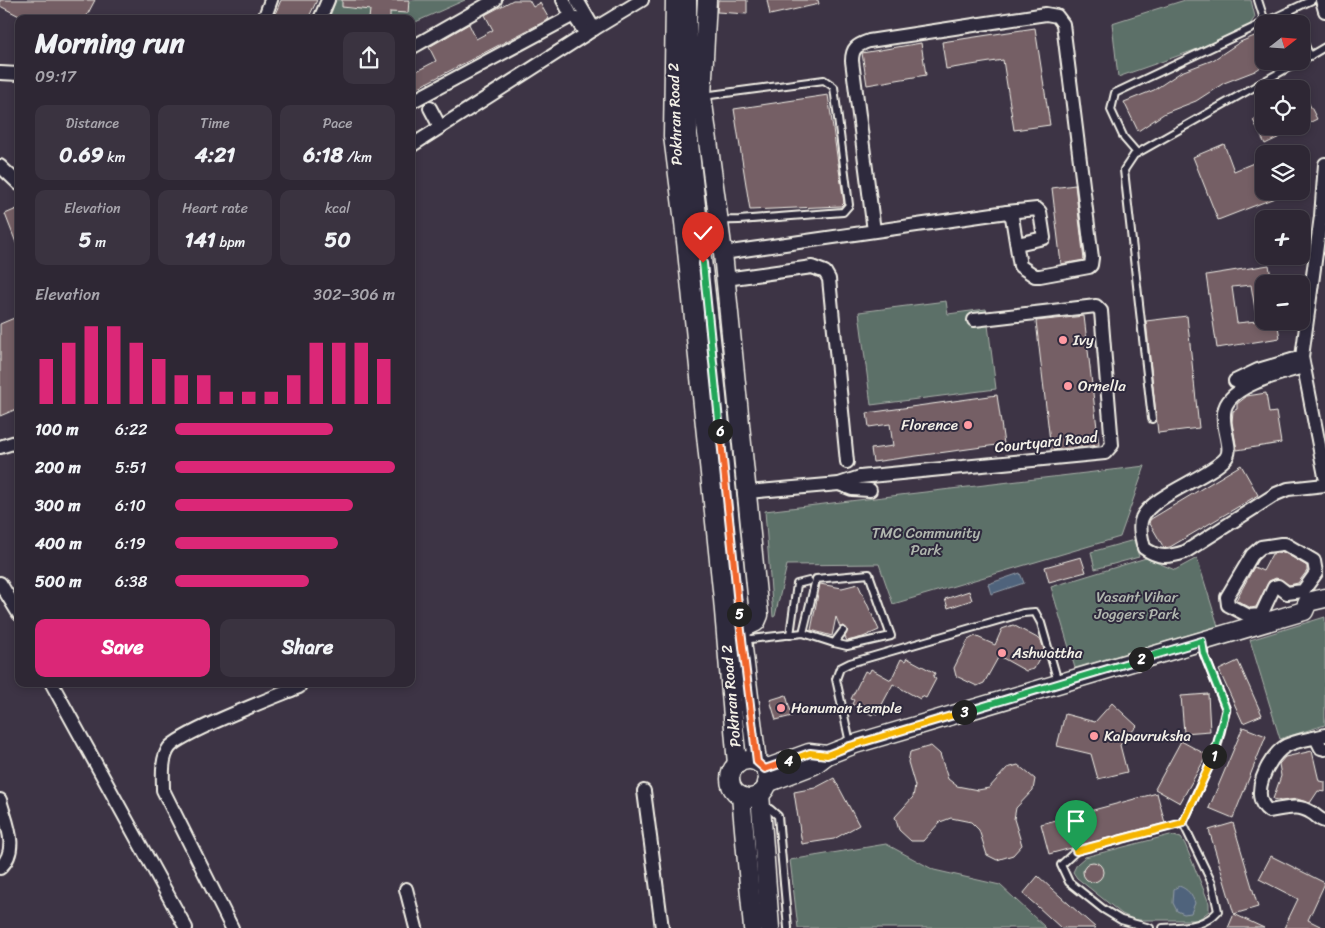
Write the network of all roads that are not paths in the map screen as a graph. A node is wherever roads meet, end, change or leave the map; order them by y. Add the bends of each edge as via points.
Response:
1 (272, 0) edge
2 (328, 0) edge
3 (495, 0) edge
4 (562, 0) edge
5 (577, 0) edge
6 (585, 0) edge
7 (642, 0) edge
8 (674, 0) edge
9 (687, 0) edge
10 (707, 0) edge
11 (1258, 0) edge
12 (1312, 0) edge
13 (1322, 0) edge
14 (1289, 11) junction
15 (1325, 12) edge
16 (266, 15) edge
17 (322, 15) edge
18 (1263, 15) edge
19 (1280, 15) edge
20 (1291, 15) edge
21 (576, 19) dead end
22 (456, 23) junction
23 (1255, 27) edge
24 (593, 29) junction
25 (415, 37) edge
26 (415, 46) edge
27 (1325, 47) edge
28 (1310, 56) edge
29 (1285, 70) edge
30 (0, 73) edge
31 (15, 74) edge
32 (702, 96) junction
33 (415, 100) edge
34 (430, 108) dead end
35 (440, 127) junction
36 (415, 143) edge
37 (1137, 153) junction
38 (1325, 164) edge
39 (0, 166) edge
40 (15, 180) edge
41 (1007, 212) junction
42 (719, 219) junction
43 (691, 221) junction
44 (1323, 222) edge
45 (874, 231) junction
46 (1017, 244) junction
47 (723, 253) junction
48 (726, 279) junction
49 (974, 320) dead end
50 (1303, 362) junction
51 (1236, 380) dead end
52 (1319, 413) edge
53 (1152, 419) dead end
54 (1325, 437) edge
55 (15, 442) edge
56 (0, 447) edge
57 (847, 462) dead end
58 (1325, 476) edge
59 (839, 484) junction
60 (1325, 485) edge
61 (870, 490) dead end
62 (748, 492) junction
63 (809, 581) dead end
64 (0, 583) edge
65 (1287, 593) junction
66 (1325, 598) edge
67 (15, 607) edge
68 (1325, 610) edge
69 (1298, 612) junction
70 (842, 631) dead end
71 (804, 632) junction
72 (741, 634) junction
73 (790, 634) junction
74 (1202, 641) junction
75 (834, 643) junction
76 (1058, 684) junction
77 (54, 687) edge
78 (298, 687) edge
79 (1320, 736) edge
80 (850, 746) junction
81 (1325, 749) edge
82 (737, 764) junction
83 (762, 783) junction
84 (644, 790) dead end
85 (741, 796) junction
86 (0, 800) edge
87 (1325, 822) edge
88 (1183, 823) junction
89 (0, 868) edge
90 (406, 889) dead end
91 (186, 928) edge
92 (232, 928) edge
93 (416, 928) edge
94 (662, 928) edge
95 (753, 928) edge
96 (770, 928) edge
97 (788, 928) edge
98 (1150, 928) edge
99 (1163, 928) edge

1 - 16 street
2 - 17 street
3 - 22 street
4 - 33 street via 570,13 568,18
5 - 24 street
6 - 24 street
7 - 24 street
8 - 43 main road, Pokhran Road 2 via 673,136
9 - 43 main road, Pokhran Road 2
10 - 32 main road
11 - 18 lane
12 - 14 lane
13 - 15 street
14 - 19 lane
14 - 20 lane
21 - 24 street
22 - 25 street via 449,20
22 - 26 street
23 - 37 lane via 1115,94 1111,110 1124,138
24 - 35 street
27 - 28 lane
29 - 37 lane
30 - 31 street
32 - 42 main road
32 - 42 lane via 824,80 834,87 849,205 843,212
34 - 35 street
35 - 36 street
37 - 53 lane via 1124,170
38 - 44 street
39 - 40 street
41 - 45 street
41 - 46 street via 1012,217
41 - 46 street via 1037,209 1040,212 1044,238
42 - 43 lane
42 - 47 main road
43 - 72 main road, Pokhran Road 2
43 - 82 main road, Pokhran Road 2
44 - 50 street
44 - 52 street via 1309,354
45 - 46 street via 852,61 855,47 869,41 1046,14 1056,16 1063,24 1092,262 1089,267 1035,276 1020,266
45 - 47 street
47 - 48 main road
48 - 57 street via 812,267 825,272 829,279
48 - 62 main road
49 - 59 street, Courtyard Road via 1096,306 1101,311 1112,445 1105,453 860,477
50 - 51 street via 1258,370
50 - 52 street
50 - 60 street via 1236,393 1226,406 1224,417 1229,448 1227,457 1145,512 1140,530 1144,548 1160,557 1185,552 1276,494 1288,489
52 - 54 street
52 - 58 street
55 - 56 street
59 - 61 street via 852,490
59 - 62 street, Courtyard Road
62 - 72 main road via 759,615 756,622
63 - 73 lane via 797,584
64 - 67 street
65 - 65 street via 1303,591 1316,570 1314,561 1283,544 1262,547 1252,555 1226,600 1228,605 1249,616 1261,615 1274,588 1278,586
65 - 69 street
66 - 69 main road via 1308,602
68 - 69 main road via 1312,614
69 - 74 main road
70 - 75 lane
71 - 73 lane
71 - 75 lane
71 - 75 lane via 816,579 869,574 891,636 847,646
72 - 73 lane
72 - 83 main road, Pokhran Road 2
74 - 76 main road
74 - 88 lane via 1226,709 1216,751
76 - 80 main road
76 - 80 lane via 1035,612 850,663 840,668 836,679
77 - 91 street
78 - 92 street via 191,733 169,748 163,767 163,790
79 - 81 street via 1321,748
79 - 87 street via 1285,746 1272,758 1261,785 1260,799 1269,811 1290,806 1303,808
80 - 83 main road via 827,755 814,765
82 - 83 main road via 746,760
82 - 85 main road via 730,774 730,781 732,789
83 - 85 main road via 752,798
83 - 96 main road, Pokhran Road 2
83 - 97 lane via 770,809 778,816
84 - 94 street
85 - 95 main road
86 - 89 street via 12,844 10,854
88 - 98 lane via 1076,851 1061,865 1069,882 1103,909 1120,920
88 - 99 lane via 1212,883 1218,911 1210,920 1195,925
90 - 93 street

